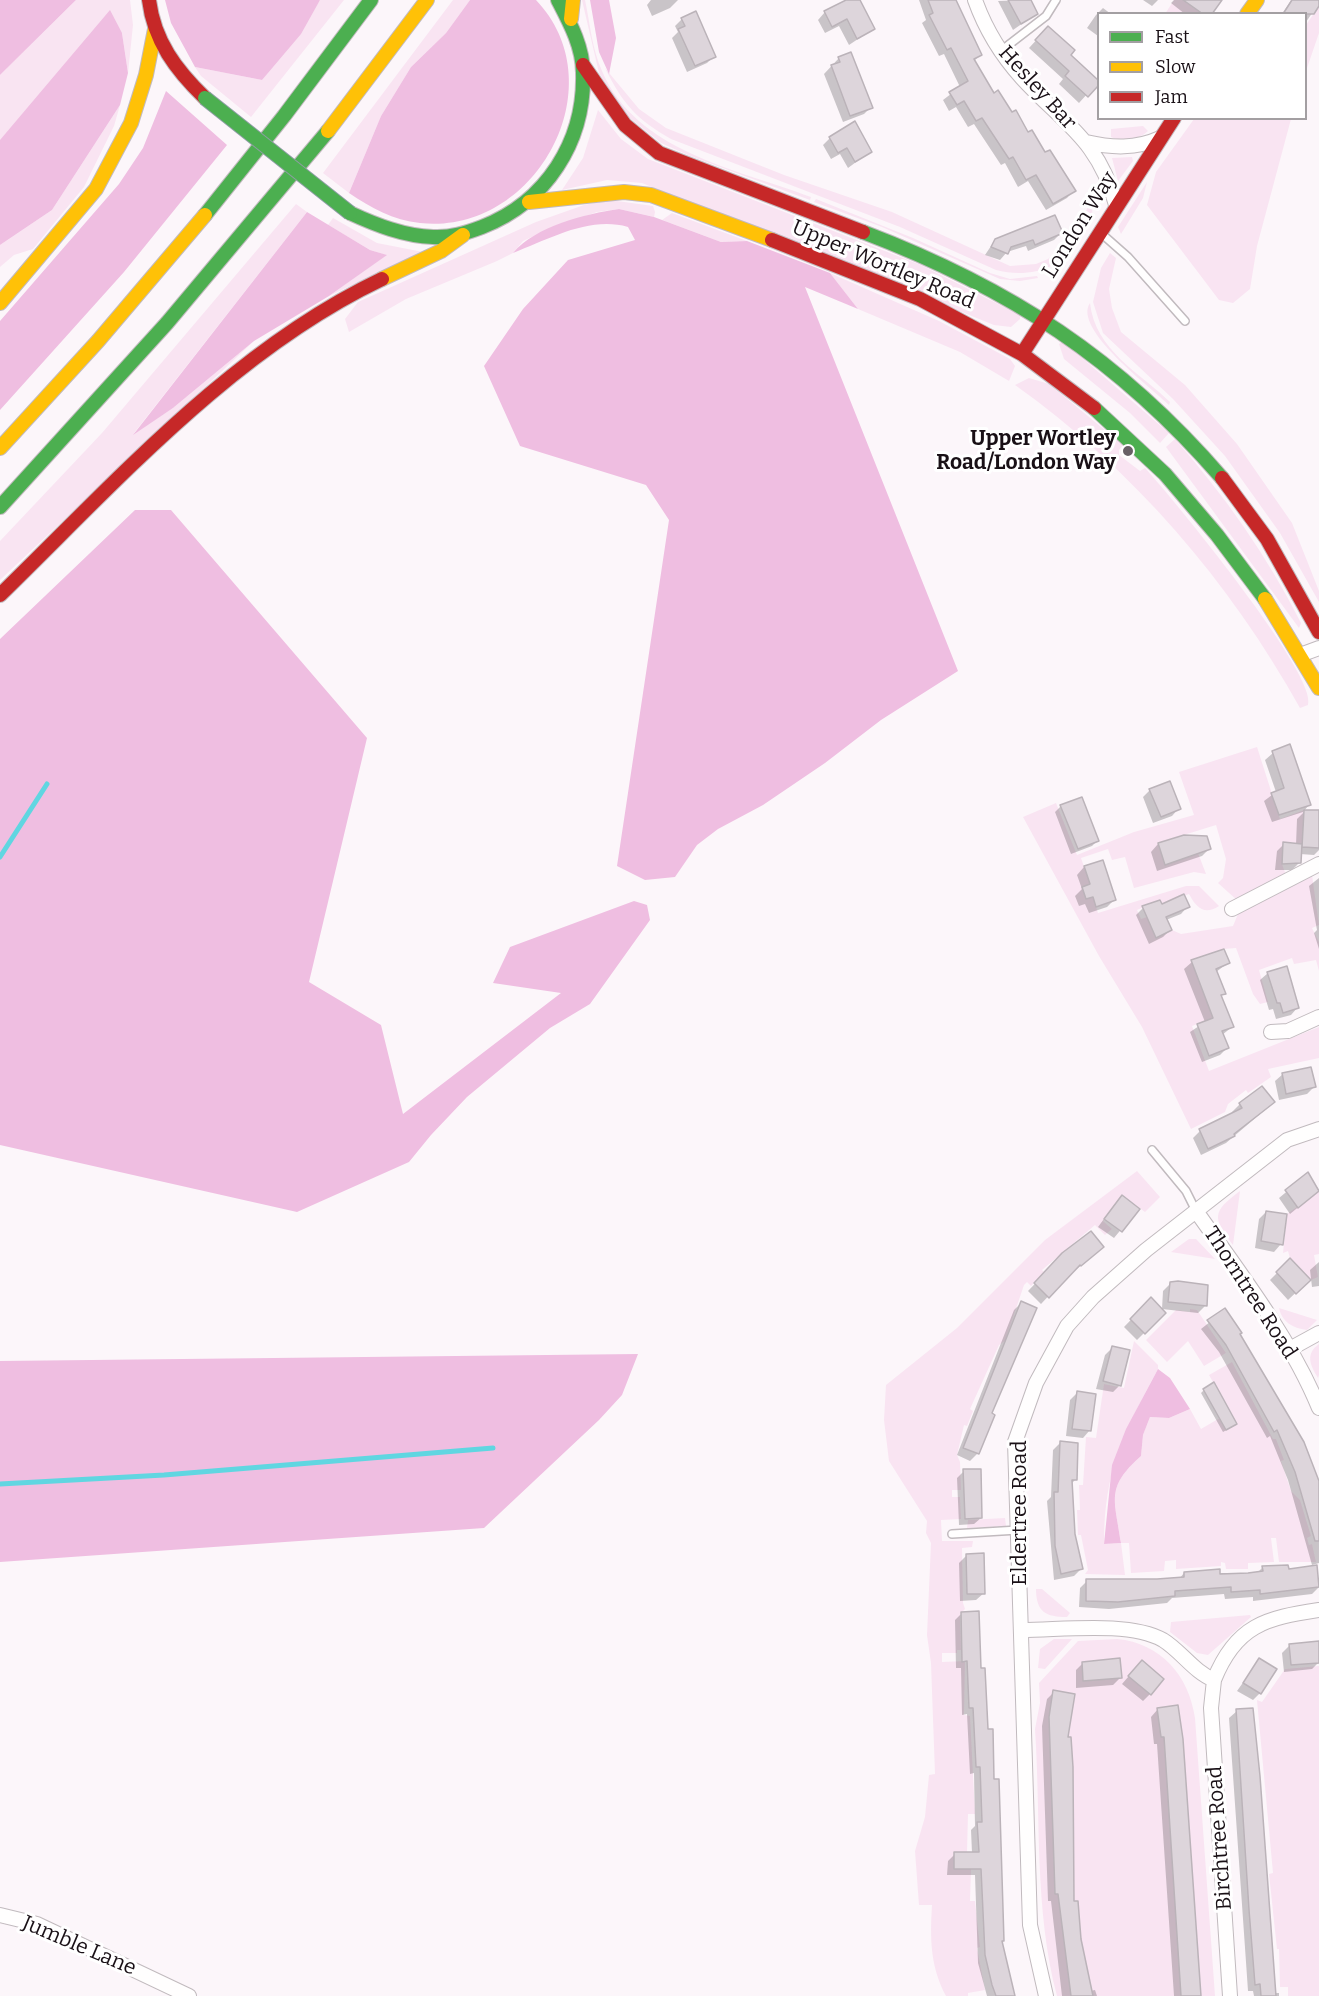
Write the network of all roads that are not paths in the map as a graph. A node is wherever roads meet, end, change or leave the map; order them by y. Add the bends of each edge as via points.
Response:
1 (149, 0) edge
2 (371, 0) edge
3 (427, 0) edge
4 (558, 0) edge
5 (573, 0) edge
6 (975, 0) edge
7 (1056, 0) edge
8 (571, 19) junction
9 (155, 30) junction
10 (1002, 50) junction
11 (583, 65) junction
12 (1173, 120) edge
13 (1160, 138) junction
14 (1086, 142) junction
15 (529, 202) junction
16 (1116, 205) junction
17 (1100, 232) junction
18 (464, 235) junction
19 (0, 303) edge
20 (1046, 319) junction
21 (1185, 321) dead end
22 (1022, 354) junction
23 (0, 448) edge
24 (0, 507) edge
25 (0, 595) edge
26 (1319, 633) edge
27 (1319, 648) edge
28 (1300, 655) junction
29 (1319, 688) edge
30 (1319, 864) edge
31 (1232, 909) dead end
32 (1319, 1017) edge
33 (1271, 1032) dead end
34 (1319, 1129) edge
35 (1152, 1150) dead end
36 (1196, 1211) junction
37 (1319, 1333) edge
38 (1288, 1350) junction
39 (1319, 1408) edge
40 (1018, 1530) junction
41 (952, 1533) dead end
42 (1319, 1610) edge
43 (1022, 1630) junction
44 (1214, 1680) junction
45 (0, 1915) edge
46 (189, 1996) edge
47 (1046, 1996) edge
48 (1230, 1996) edge

1 - 9 main road
2 - 23 main road via 278,122 150,278
3 - 24 main road via 320,142 232,249
4 - 8 main road
5 - 8 main road
6 - 10 street, Hesley Bar
7 - 10 lane via 1046,16
8 - 11 main road
9 - 18 main road, bridge via 167,57 185,81 350,213 405,235
9 - 19 main road via 130,123 96,189
10 - 14 street, Hesley Bar via 1021,77
11 - 15 main road via 584,98 579,129 563,162
11 - 20 main road, Upper Wortley Road via 628,131 659,153 922,255
12 - 13 main road, London Way
13 - 14 street, Hesley Bar via 1140,146 1123,147
13 - 16 main road, London Way
14 - 16 street, Hesley Bar via 1103,167
15 - 18 main road
15 - 22 main road, Upper Wortley Road via 624,192 651,195 920,299
16 - 17 main road, London Way
17 - 20 main road, London Way
17 - 21 lane
18 - 25 main road via 441,251 335,304 259,354 165,435
20 - 22 main road, London Way
20 - 26 main road, Upper Wortley Road via 1135,387 1168,417 1226,482 1270,544
22 - 28 main road, Upper Wortley Road via 1106,417 1165,474 1257,587
27 - 28 street
28 - 29 main road, Upper Wortley Road
30 - 31 street
32 - 33 street via 1288,1031
34 - 36 street, Eldertree Road via 1287,1140
35 - 36 lane via 1186,1191
36 - 38 street, Thorntree Road
36 - 40 street, Eldertree Road via 1113,1278 1067,1326 1036,1383 1015,1442
37 - 38 street
38 - 39 street, Thorntree Road
40 - 41 lane
40 - 43 street, Eldertree Road
42 - 44 street via 1277,1616 1252,1629 1227,1654
43 - 44 street via 1140,1631 1170,1645
43 - 47 street, Eldertree Road via 1030,1925
44 - 48 street, Birchtree Road via 1211,1708
45 - 46 street, Jumble Lane via 37,1924

